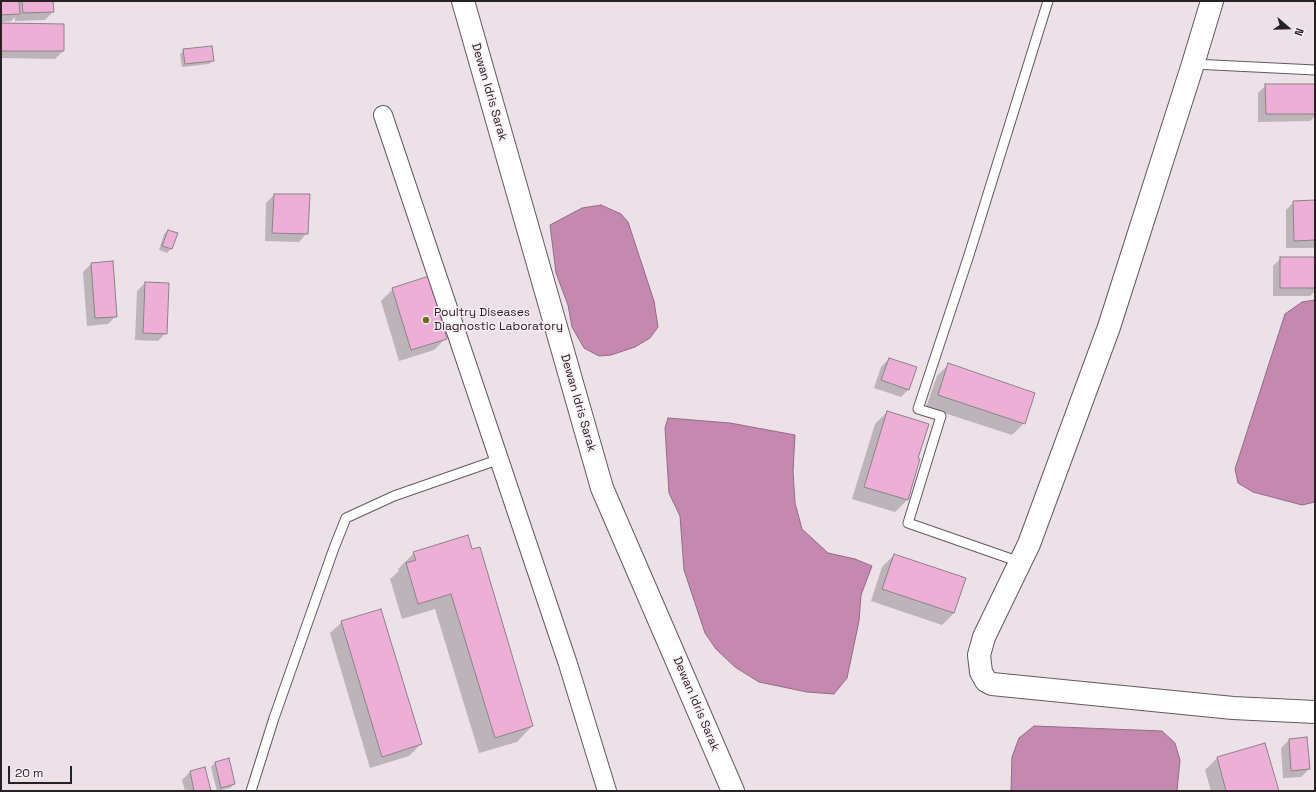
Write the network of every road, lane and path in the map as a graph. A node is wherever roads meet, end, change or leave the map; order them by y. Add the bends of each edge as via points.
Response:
1 (463, 1) edge
2 (1048, 1) edge
3 (1212, 1) edge
4 (1193, 64) junction
5 (1315, 70) edge
6 (384, 115) dead end
7 (500, 459) junction
8 (1020, 562) junction
9 (1315, 712) edge
10 (252, 791) edge
11 (607, 791) edge
12 (733, 791) edge

1 - 12 street, Dewan Idris Sarak via 602,488
2 - 8 lane via 918,409 941,416 908,524
3 - 4 street
4 - 5 lane
4 - 8 street via 1109,327 1029,544
6 - 7 street
7 - 10 lane via 394,496 346,518 274,718
7 - 11 street
8 - 9 street via 984,637 979,655 981,672 986,681 992,684 1233,708

